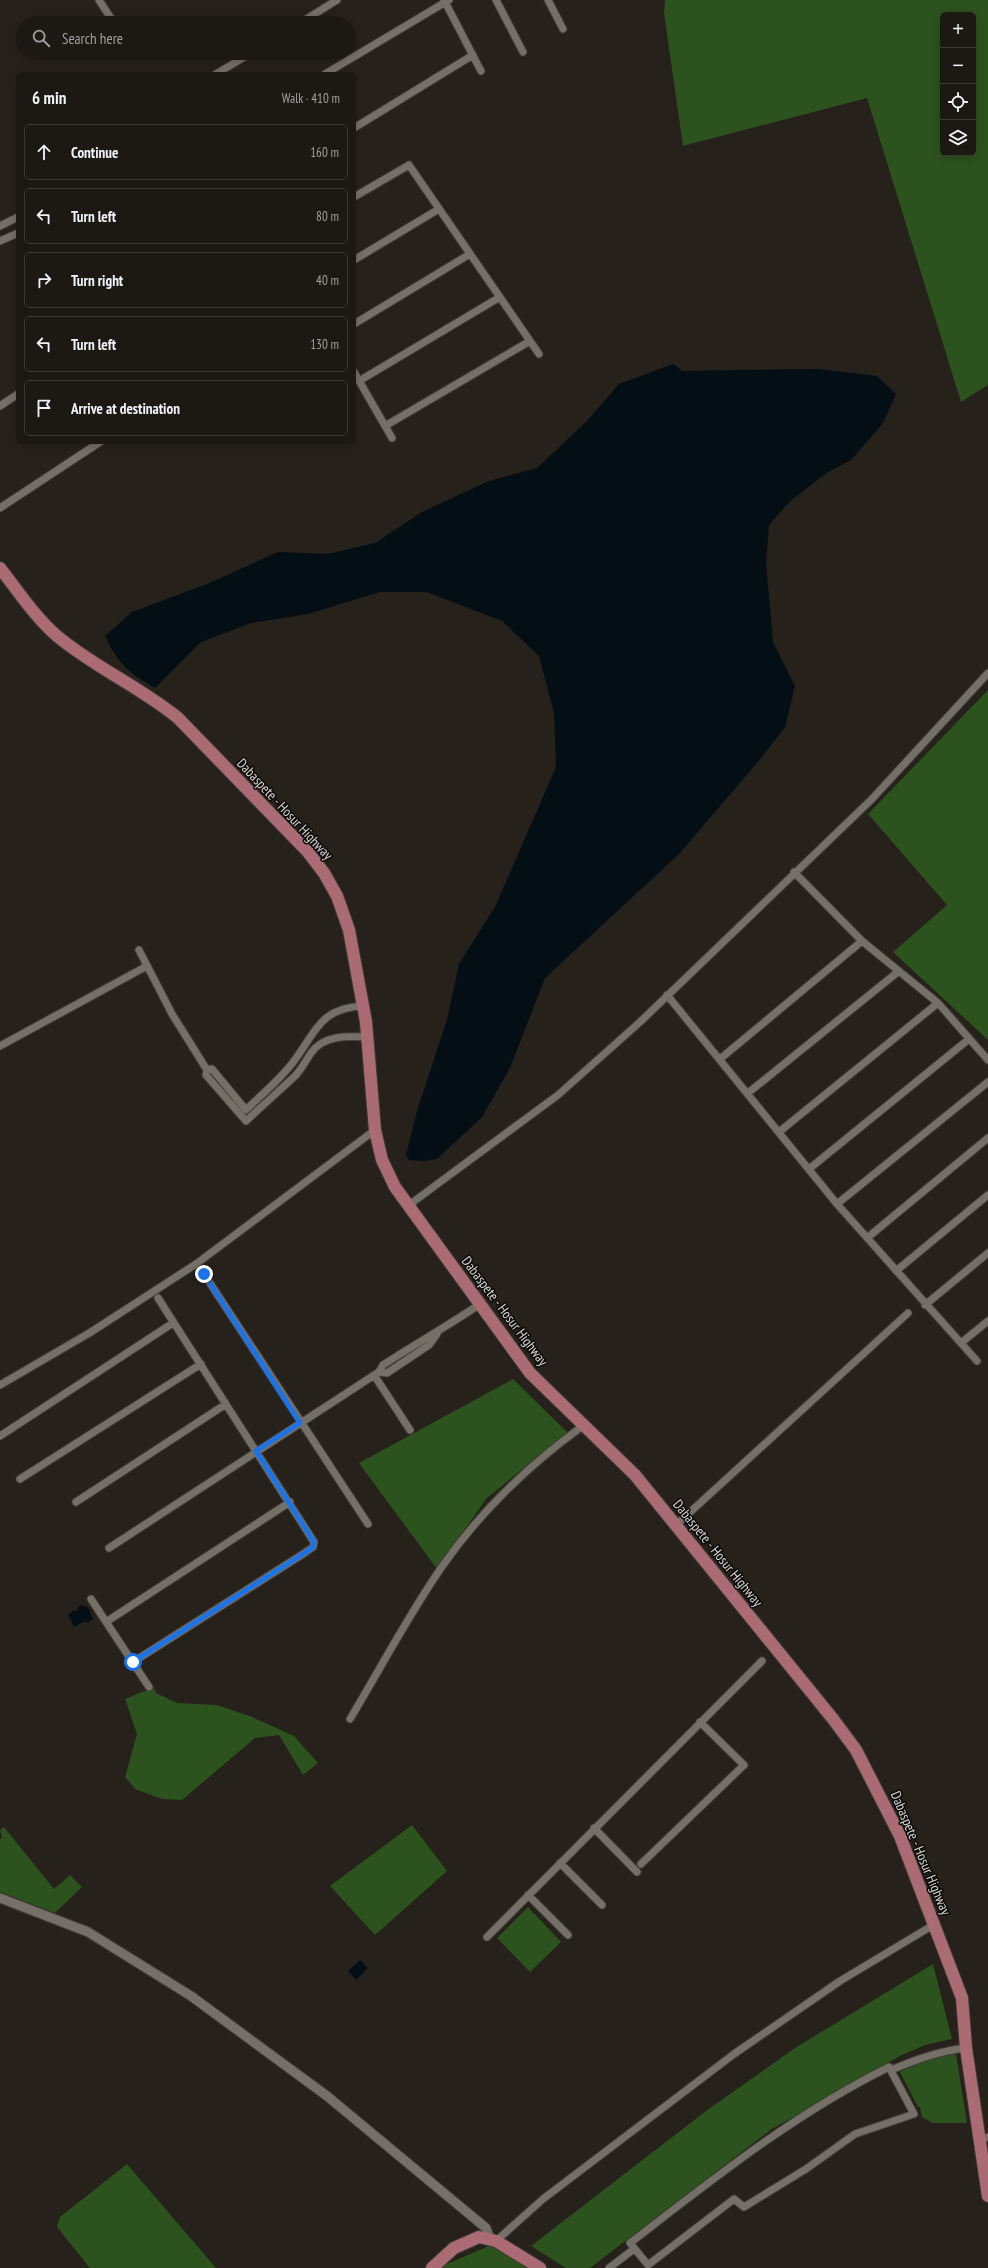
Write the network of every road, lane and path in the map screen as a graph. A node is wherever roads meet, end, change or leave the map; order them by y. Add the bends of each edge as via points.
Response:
1 (99, 0) edge
2 (337, 0) edge
3 (496, 0) edge
4 (548, 0) edge
5 (446, 1) edge
6 (109, 16) edge
7 (311, 16) edge
8 (562, 29) dead end
9 (523, 52) dead end
10 (356, 55) edge
11 (473, 55) junction
12 (239, 60) edge
13 (348, 60) edge
14 (481, 71) dead end
15 (219, 72) edge
16 (328, 72) edge
17 (356, 127) edge
18 (356, 196) edge
19 (439, 210) junction
20 (16, 218) edge
21 (0, 226) edge
22 (16, 234) edge
23 (0, 241) edge
24 (470, 254) junction
25 (356, 259) edge
26 (500, 297) junction
27 (356, 323) edge
28 (530, 341) junction
29 (539, 354) dead end
30 (356, 376) edge
31 (359, 381) junction
32 (16, 395) edge
33 (0, 406) edge
34 (386, 426) junction
35 (392, 438) dead end
36 (97, 444) edge
37 (0, 508) edge
38 (0, 568) edge
39 (988, 673) edge
40 (794, 872) junction
41 (862, 941) junction
42 (139, 950) dead end
43 (147, 966) junction
44 (899, 971) junction
45 (667, 995) junction
46 (938, 1003) junction
47 (363, 1006) junction
48 (367, 1037) junction
49 (969, 1039) junction
50 (0, 1046) edge
51 (720, 1059) junction
52 (988, 1060) edge
53 (207, 1070) junction
54 (988, 1082) edge
55 (748, 1093) junction
56 (374, 1130) junction
57 (779, 1132) junction
58 (988, 1138) edge
59 (809, 1169) junction
60 (988, 1195) edge
61 (837, 1204) junction
62 (409, 1205) junction
63 (867, 1238) junction
64 (988, 1253) edge
65 (896, 1271) junction
66 (204, 1274) dead end
67 (158, 1298) dead end
68 (480, 1304) junction
69 (925, 1304) junction
70 (908, 1312) dead end
71 (988, 1320) edge
72 (173, 1323) junction
73 (961, 1343) junction
74 (977, 1361) dead end
75 (201, 1364) junction
76 (376, 1374) junction
77 (0, 1384) edge
78 (226, 1404) junction
79 (300, 1423) junction
80 (584, 1425) junction
81 (410, 1430) dead end
82 (0, 1436) edge
83 (256, 1451) junction
84 (20, 1479) dead end
85 (76, 1502) dead end
86 (290, 1502) junction
87 (368, 1524) dead end
88 (676, 1525) junction
89 (109, 1548) dead end
90 (91, 1599) dead end
91 (106, 1622) junction
92 (762, 1661) dead end
93 (133, 1662) junction
94 (149, 1687) dead end
95 (350, 1719) dead end
96 (700, 1722) junction
97 (594, 1828) junction
98 (560, 1863) junction
99 (641, 1864) dead end
100 (638, 1872) dead end
101 (528, 1895) junction
102 (0, 1898) edge
103 (602, 1905) dead end
104 (935, 1924) junction
105 (568, 1935) dead end
106 (486, 1937) dead end
107 (966, 2048) junction
108 (891, 2070) junction
109 (984, 2139) edge
110 (988, 2190) edge
111 (493, 2240) junction
112 (634, 2249) junction
113 (432, 2268) edge
114 (540, 2268) edge
115 (609, 2268) edge

1 - 6 street
2 - 7 street
3 - 9 street
4 - 8 street
5 - 10 street
5 - 11 street
11 - 14 street
11 - 17 street
12 - 15 street
13 - 16 street
18 - 19 street via 409,165
19 - 24 street
19 - 25 street
20 - 21 street
22 - 23 street
24 - 26 street
24 - 27 street
26 - 28 street
26 - 31 street
28 - 29 street
28 - 34 street
30 - 31 street
31 - 34 street
32 - 33 street
34 - 35 street
36 - 37 street
38 - 47 highway, Dabaspete - Hosur Highway via 55,635 161,704 178,718 308,852 337,896 349,930
39 - 40 street via 872,799
40 - 41 street
40 - 45 street
41 - 44 street
41 - 51 street
42 - 43 street
43 - 50 street
43 - 53 street via 172,1014
44 - 46 street
44 - 55 street
45 - 51 street
45 - 62 street via 558,1095
46 - 49 street
46 - 57 street
47 - 48 highway, Dabaspete - Hosur Highway
47 - 53 street via 346,1007 330,1014 310,1036 289,1067 246,1110 212,1069
48 - 53 street via 348,1036 329,1039 320,1044 312,1051 297,1074 246,1122 206,1075
48 - 56 highway, Dabaspete - Hosur Highway
49 - 52 street
49 - 59 street
51 - 55 street
54 - 61 street
55 - 57 street
56 - 62 highway, Dabaspete - Hosur Highway via 382,1160 395,1187
56 - 77 street via 196,1264 91,1332
57 - 59 street
58 - 63 street
59 - 61 street
60 - 65 street
61 - 63 street
62 - 68 highway, Dabaspete - Hosur Highway
63 - 65 street
64 - 69 street
65 - 69 street
66 - 79 street
67 - 72 street
68 - 76 street via 437,1334 424,1338 403,1351 383,1365
68 - 80 highway, Dabaspete - Hosur Highway via 530,1373
69 - 73 street
70 - 88 street
71 - 73 street
72 - 75 street
72 - 82 street
73 - 74 street
75 - 78 street
75 - 84 street
76 - 79 street
76 - 81 street
78 - 83 street
78 - 85 street
79 - 83 street
79 - 87 street
80 - 88 highway, Dabaspete - Hosur Highway via 635,1475
80 - 95 street via 504,1493 465,1537 441,1569
83 - 86 street
83 - 89 street
86 - 91 street
86 - 93 street via 312,1536 313,1547
88 - 104 highway, Dabaspete - Hosur Highway via 856,1750 900,1836
90 - 91 street
91 - 93 street
92 - 96 street
93 - 94 street
96 - 97 street
96 - 99 street via 744,1765
97 - 98 street
97 - 100 street
98 - 101 street
98 - 103 street
101 - 105 street
101 - 106 street
102 - 111 street via 88,1932 191,1996 327,2096 486,2228
104 - 107 highway, Dabaspete - Hosur Highway via 962,1998
104 - 111 street via 840,1981 734,2054
107 - 108 street via 932,2055
107 - 109 highway, Dabaspete - Hosur Highway
108 - 112 street via 889,2067 865,2079 777,2132 630,2244
108 - 112 street via 914,2114 855,2134 806,2169 744,2206 734,2199 648,2265
109 - 110 highway, Dabaspete - Hosur Highway
111 - 113 highway via 479,2237 465,2242 454,2248
111 - 114 highway
112 - 115 street

